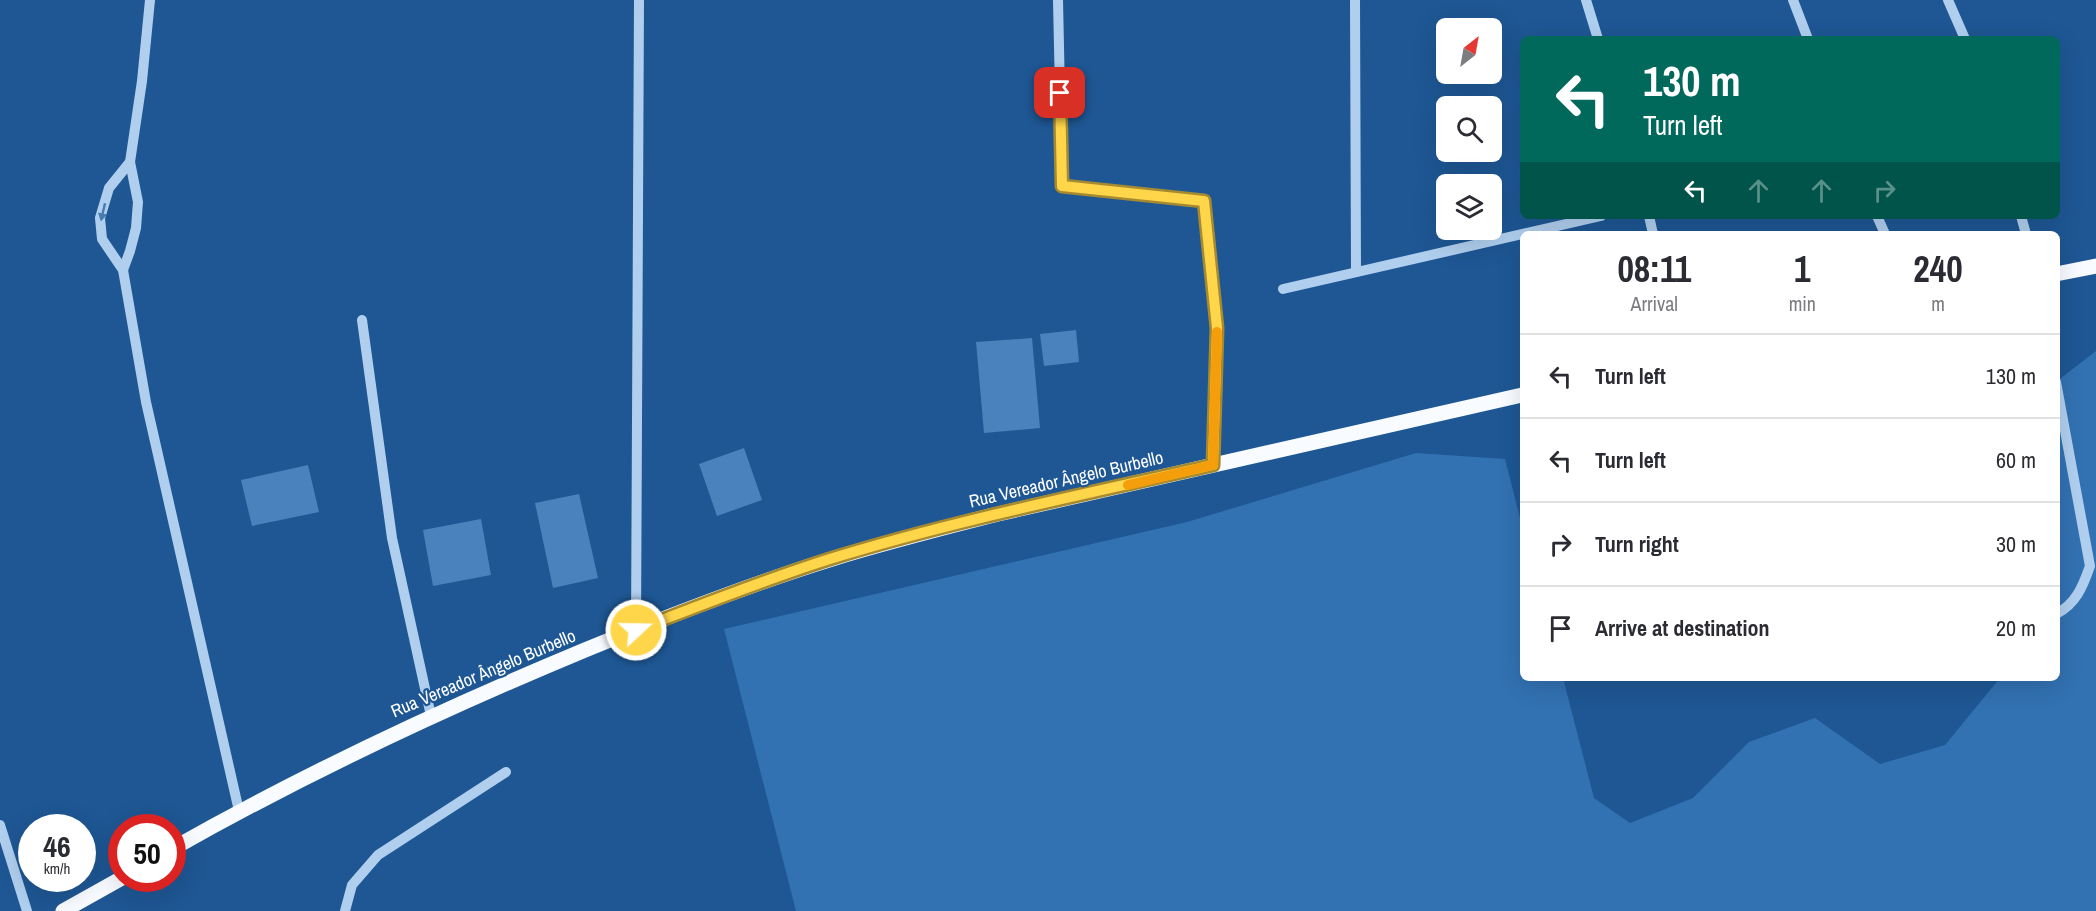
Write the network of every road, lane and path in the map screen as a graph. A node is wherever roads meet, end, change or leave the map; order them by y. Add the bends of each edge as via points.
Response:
1 (150, 0) edge
2 (639, 0) edge
3 (1058, 0) edge
4 (1355, 0) edge
5 (1586, 0) edge
6 (1793, 0) edge
7 (1948, 0) edge
8 (1597, 36) edge
9 (1807, 36) edge
10 (1964, 36) edge
11 (130, 162) junction
12 (1588, 219) edge
13 (1535, 231) edge
14 (1520, 235) edge
15 (2096, 266) edge
16 (123, 270) junction
17 (1356, 272) junction
18 (2060, 273) edge
19 (1283, 290) dead end
20 (362, 320) dead end
21 (1520, 395) edge
22 (2060, 404) edge
23 (1213, 465) junction
24 (2060, 611) edge
25 (636, 630) junction
26 (431, 716) junction
27 (506, 772) dead end
28 (240, 811) junction
29 (0, 825) edge
30 (186, 841) edge
31 (108, 886) edge
32 (27, 911) edge
33 (63, 911) edge
34 (345, 911) edge

1 - 11 street
2 - 25 street
3 - 23 street via 1062,186 1204,201 1217,328
4 - 17 street
5 - 8 street
6 - 9 street
7 - 10 street
11 - 16 street via 138,202 136,228
11 -> 16 street via 109,188 100,218 102,239
12 - 13 street
14 - 17 street
15 - 18 main road
16 - 28 street via 146,402
17 - 19 street
20 - 26 street via 392,538
21 - 23 main road, Rua Vereador Ângelo Burbello
22 - 24 street via 2090,566 2072,603
23 - 25 main road, Rua Vereador Ângelo Burbello via 915,535 831,559
25 - 26 main road, Rua Vereador Ângelo Burbello
26 - 28 main road, Rua Vereador Ângelo Burbello
27 - 34 street via 378,855 352,885
28 - 30 main road, Rua Vereador Ângelo Burbello
29 - 32 street
31 - 33 main road

